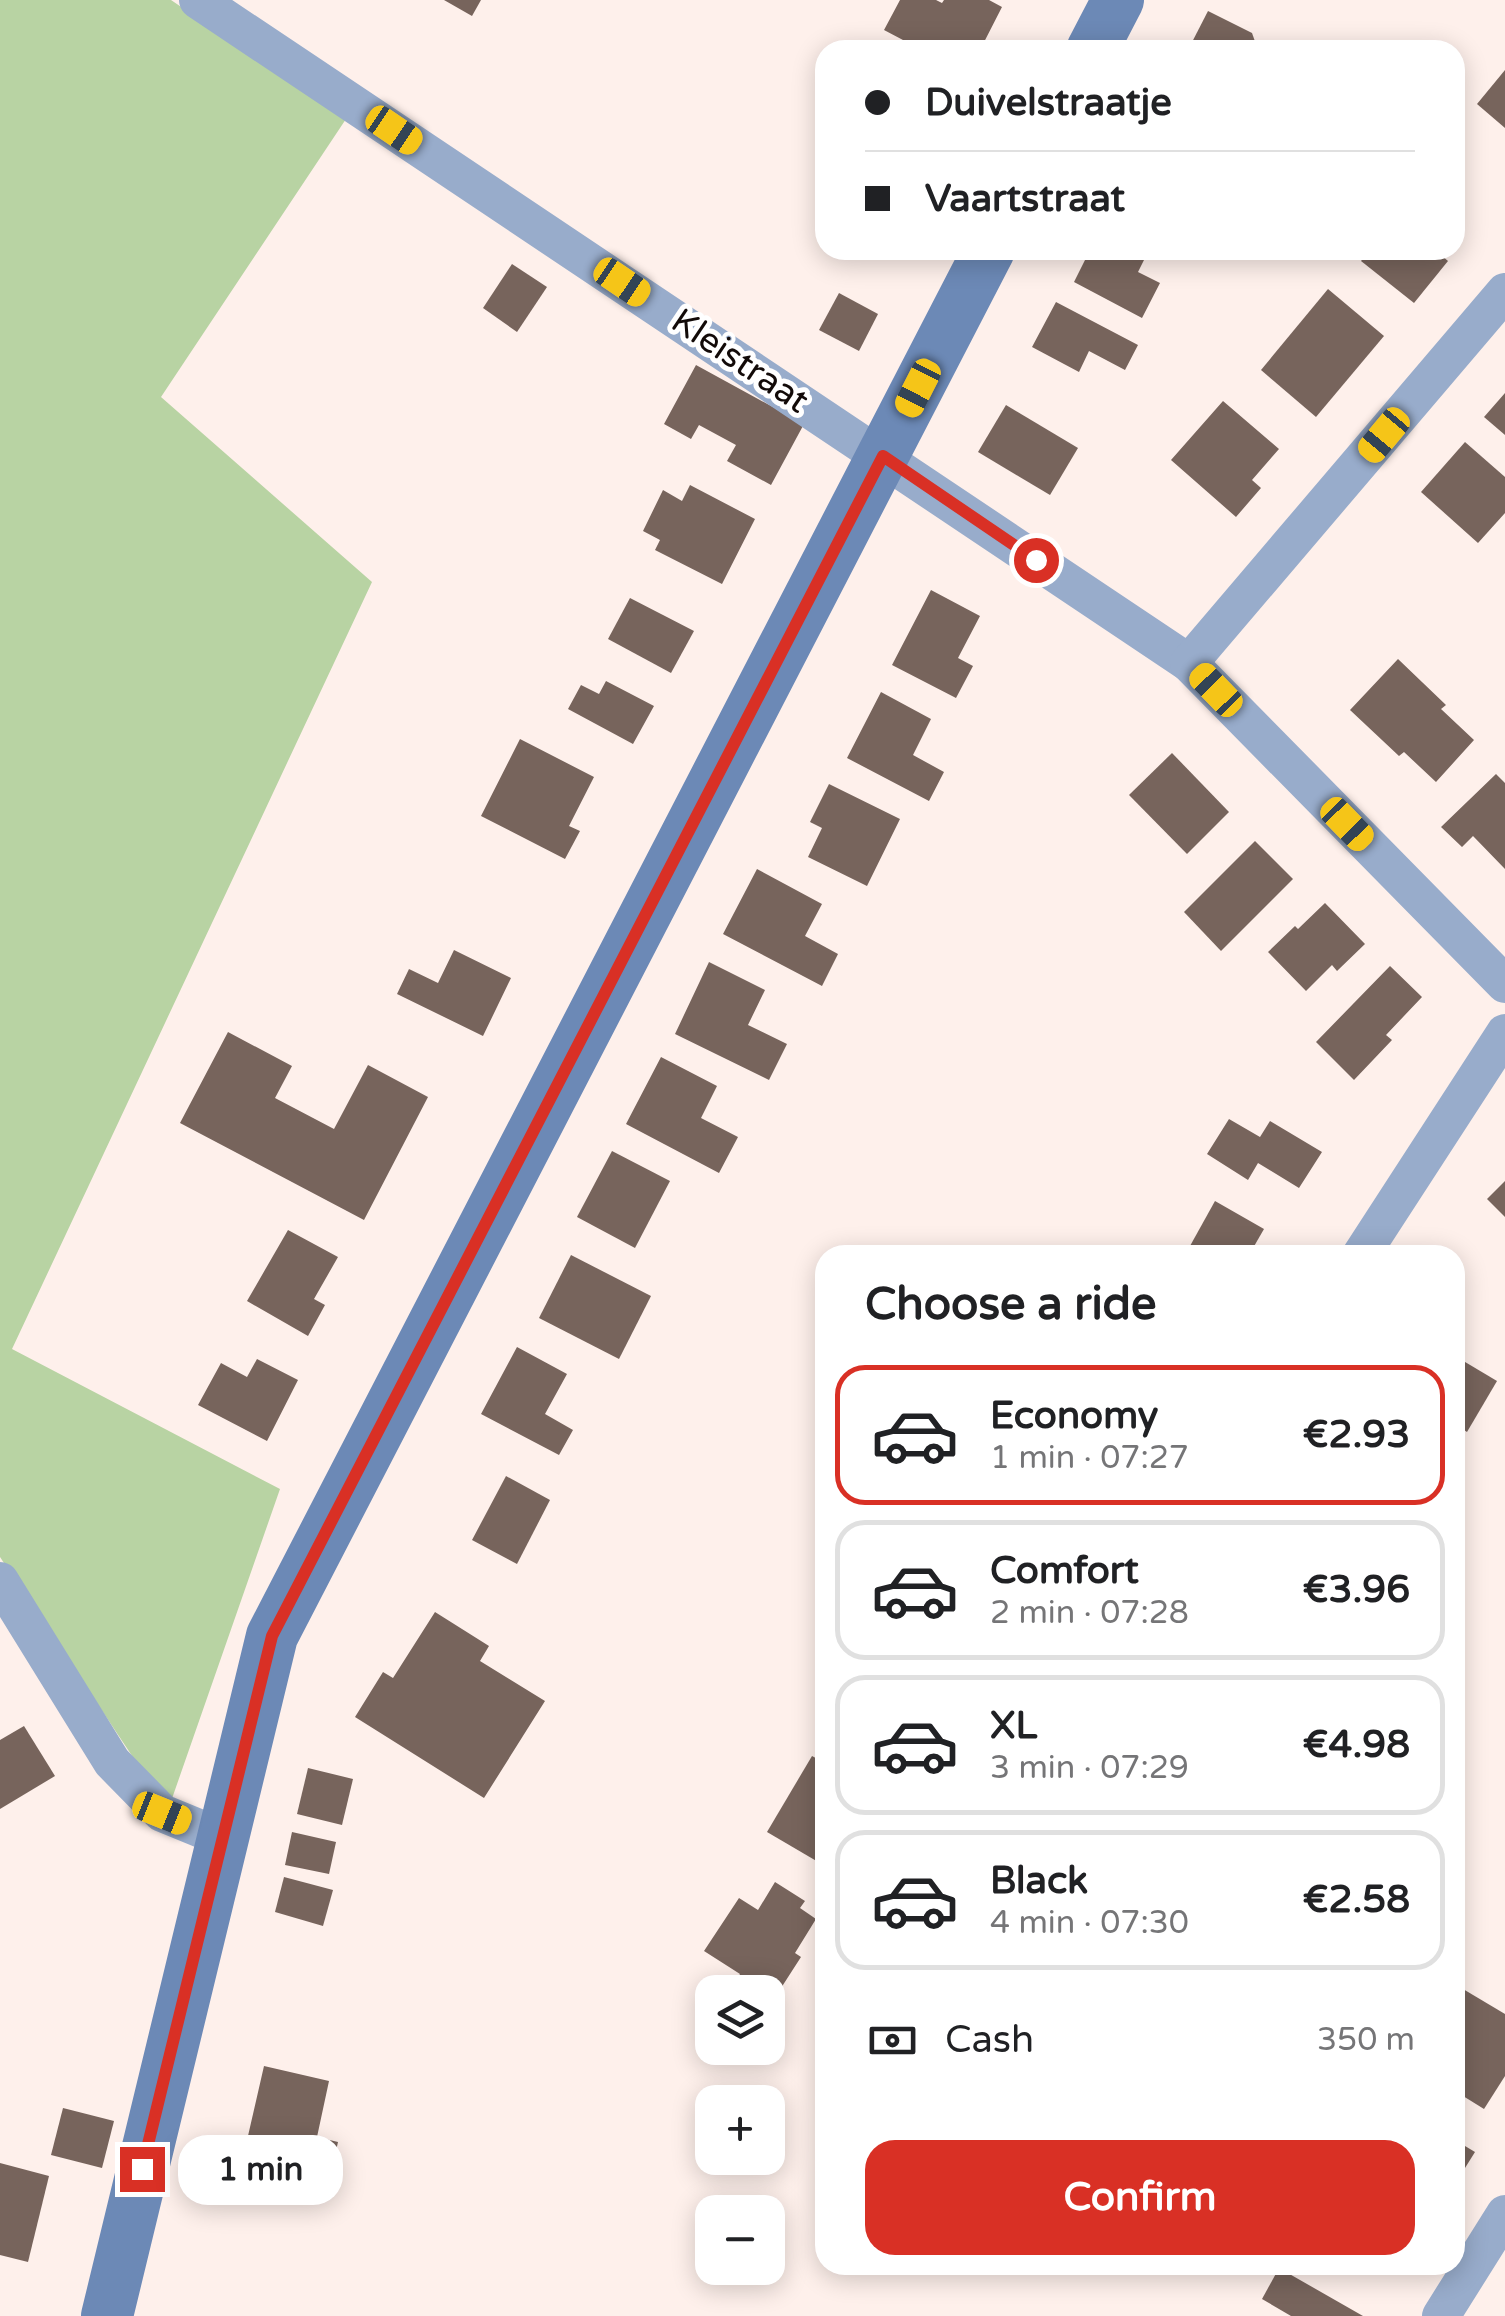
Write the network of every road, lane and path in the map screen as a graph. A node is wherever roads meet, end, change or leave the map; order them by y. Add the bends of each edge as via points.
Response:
1 (198, 0) edge
2 (1118, 0) edge
3 (1097, 40) edge
4 (984, 260) edge
5 (1505, 292) edge
6 (883, 456) junction
7 (1189, 663) junction
8 (1505, 984) edge
9 (1505, 1033) edge
10 (1367, 1245) edge
11 (0, 1581) edge
12 (223, 1838) junction
13 (1505, 2214) edge
14 (107, 2316) edge
15 (1441, 2316) edge

1 - 6 street, Kleistraat
2 - 3 main road
4 - 6 main road
5 - 7 street
6 - 7 street, Kleistraat
6 - 12 main road via 272,1636
7 - 8 street, Kleistraat
9 - 10 street
11 - 12 street via 112,1762 162,1813
12 - 14 main road
13 - 15 street

